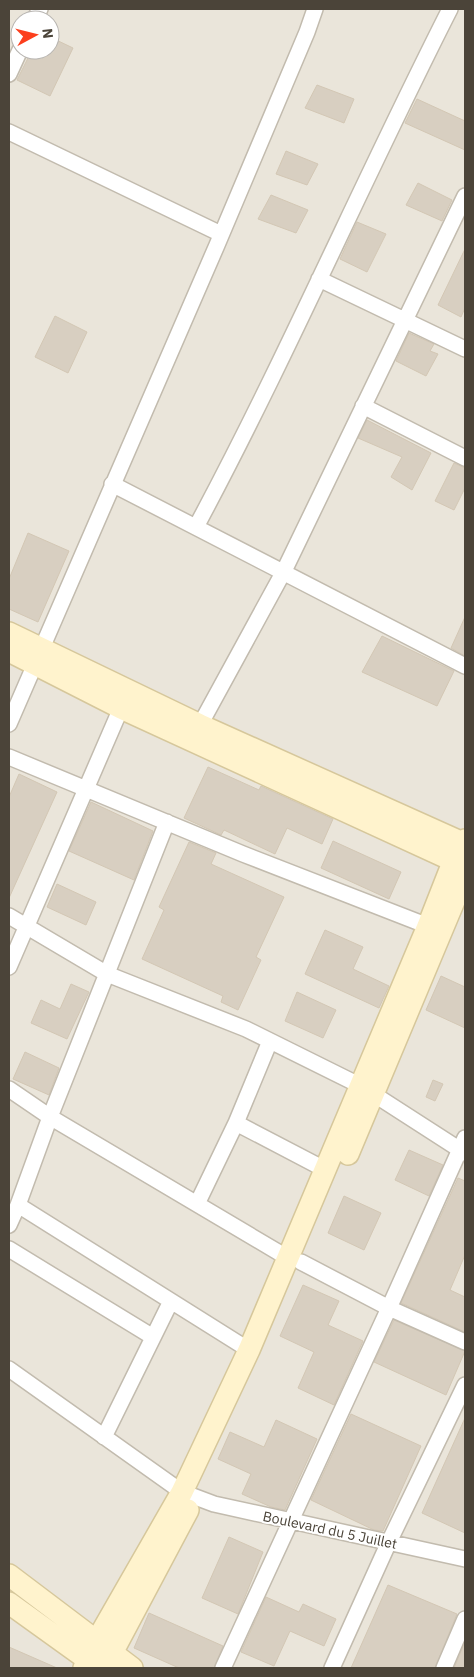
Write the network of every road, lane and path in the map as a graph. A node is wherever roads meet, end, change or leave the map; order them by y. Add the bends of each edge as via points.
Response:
1 (314, 9) edge
2 (450, 9) edge
3 (15, 60) edge
4 (9, 74) edge
5 (9, 132) edge
6 (465, 196) edge
7 (221, 234) junction
8 (319, 279) junction
9 (404, 320) junction
10 (465, 349) edge
11 (363, 406) junction
12 (465, 458) edge
13 (112, 484) junction
14 (196, 527) junction
15 (284, 571) junction
16 (9, 633) edge
17 (9, 651) edge
18 (37, 655) junction
19 (465, 666) edge
20 (122, 708) junction
21 (9, 724) edge
22 (200, 725) junction
23 (9, 756) edge
24 (87, 788) junction
25 (167, 822) junction
26 (462, 855) edge
27 (9, 916) edge
28 (26, 926) junction
29 (428, 926) junction
30 (9, 967) edge
31 (107, 974) junction
32 (270, 1041) junction
33 (9, 1089) edge
34 (368, 1090) junction
35 (50, 1117) junction
36 (236, 1123) junction
37 (463, 1147) edge
38 (326, 1170) junction
39 (197, 1204) junction
40 (18, 1205) junction
41 (9, 1225) edge
42 (9, 1249) edge
43 (295, 1260) junction
44 (171, 1301) junction
45 (389, 1308) junction
46 (153, 1337) junction
47 (465, 1342) edge
48 (249, 1350) junction
49 (9, 1369) edge
50 (465, 1385) edge
51 (104, 1437) junction
52 (189, 1495) junction
53 (291, 1522) junction
54 (389, 1542) junction
55 (465, 1560) edge
56 (9, 1574) edge
57 (9, 1603) edge
58 (465, 1619) edge
59 (97, 1660) edge
60 (132, 1668) edge
61 (223, 1668) edge
62 (332, 1668) edge
63 (444, 1668) edge

1 - 7 street
2 - 8 street via 402,102
3 - 4 street
5 - 7 street
6 - 9 street
7 - 13 street
8 - 9 street
8 - 14 street
9 - 10 street
9 - 11 street
11 - 12 street
11 - 15 street
13 - 14 street
13 - 18 street
14 - 15 street
15 - 19 street
15 - 22 street
16 - 18 street
17 - 18 street
18 - 20 street
18 - 21 street
18 - 22 street
20 - 24 street
20 - 26 street
22 - 26 street
23 - 24 street
24 - 25 street
24 - 28 street
25 - 29 street
25 - 31 street
26 - 29 street
26 - 34 street
27 - 28 street
28 - 30 street
28 - 31 street
29 - 34 street
31 - 32 street
31 - 35 street
32 - 34 street
32 - 36 street
33 - 35 street
34 - 37 street
34 - 38 street
34 - 43 street
35 - 39 street
35 - 40 street
36 - 38 street
36 - 39 street
37 - 45 street
38 - 43 street
39 - 43 street
40 - 41 street
40 - 44 street
42 - 46 street
43 - 45 street
43 - 48 street
43 - 52 street
44 - 46 street
44 - 48 street
45 - 47 street
45 - 53 street
46 - 51 street
48 - 52 street
49 - 51 street, Boulevard du 5 Juillet
50 - 54 street
51 - 52 street, Boulevard du 5 Juillet
52 - 53 street, Boulevard du 5 Juillet
52 - 59 street
53 - 54 street, Boulevard du 5 Juillet
53 - 61 street
54 - 55 street, Boulevard du 5 Juillet
54 - 62 street
56 - 59 street
57 - 59 street
58 - 63 street
59 - 60 street

